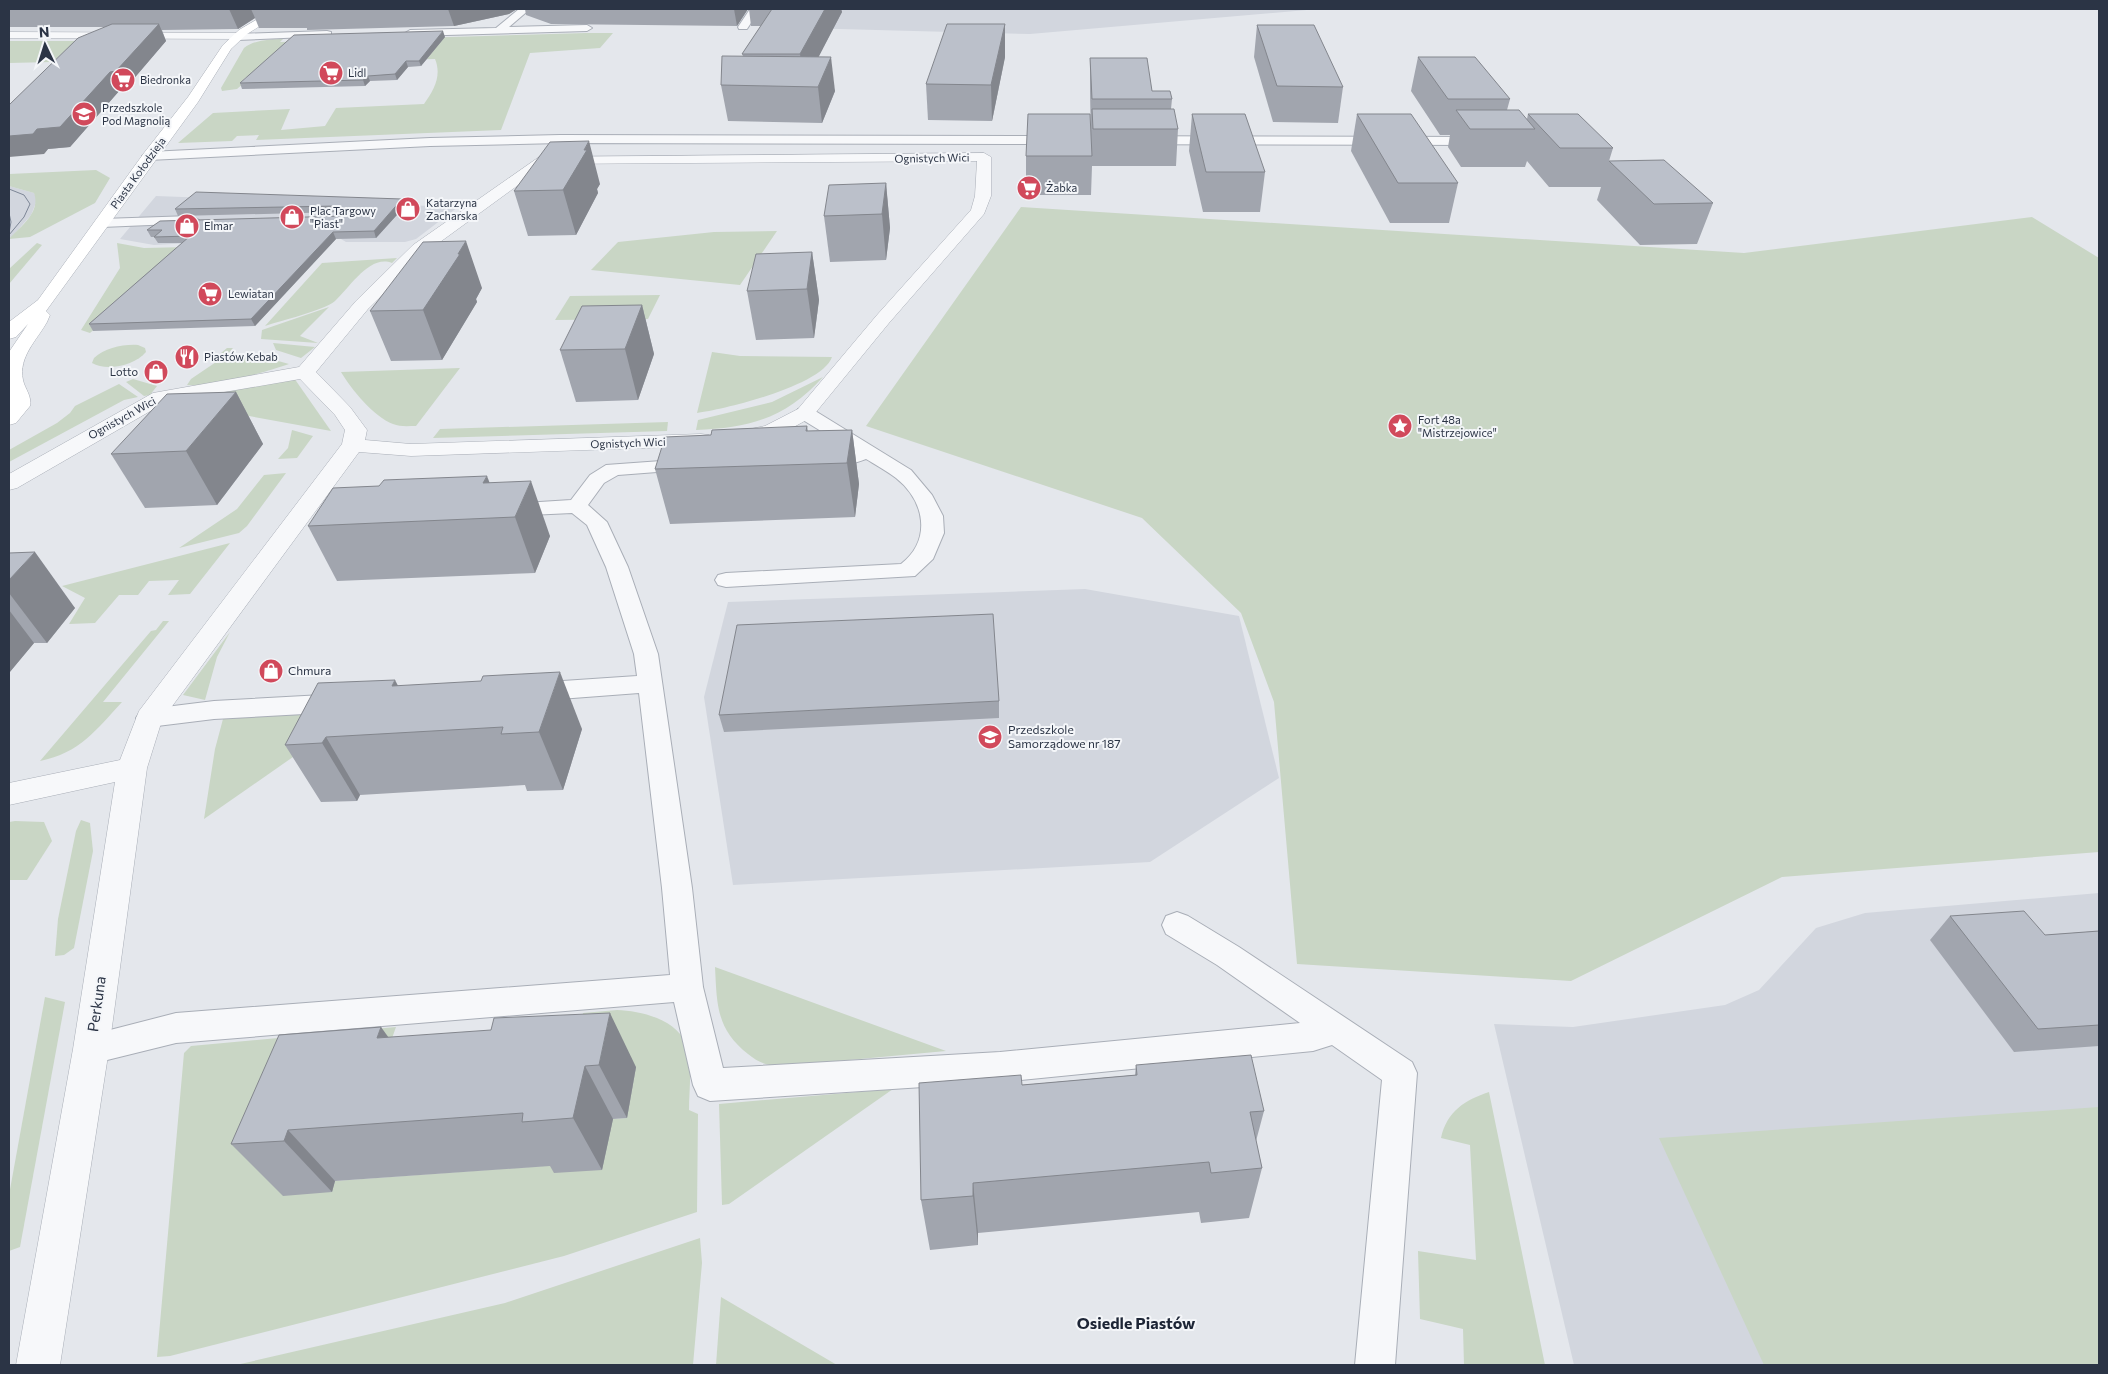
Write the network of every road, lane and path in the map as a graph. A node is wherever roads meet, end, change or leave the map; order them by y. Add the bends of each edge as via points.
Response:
1 (282, 9) edge
2 (535, 9) edge
3 (755, 9) edge
4 (520, 10) edge
5 (743, 27) dead end
6 (586, 28) dead end
7 (499, 30) junction
8 (397, 33) edge
9 (340, 34) edge
10 (9, 36) edge
11 (238, 36) junction
12 (832, 140) junction
13 (1493, 141) edge
14 (149, 156) junction
15 (826, 159) junction
16 (203, 220) edge
17 (102, 223) junction
18 (391, 276) junction
19 (411, 276) edge
20 (44, 304) junction
21 (9, 333) edge
22 (305, 372) junction
23 (14, 394) edge
24 (805, 413) junction
25 (9, 419) edge
26 (355, 439) junction
27 (867, 451) junction
28 (798, 462) edge
29 (709, 465) edge
30 (9, 483) edge
31 (577, 506) junction
32 (482, 512) edge
33 (726, 580) dead end
34 (651, 684) junction
35 (514, 693) edge
36 (363, 702) edge
37 (149, 718) junction
38 (132, 768) junction
39 (9, 794) edge
40 (1177, 925) dead end
41 (687, 987) junction
42 (1333, 1030) junction
43 (91, 1049) junction
44 (38, 1365) edge
45 (1375, 1365) edge

1 - 11 street, Piasta Kołodzieja
2 - 4 lane
3 - 5 lane
4 - 7 lane
6 - 7 lane
7 - 8 lane
9 - 11 lane
10 - 11 street
11 - 14 street, Piasta Kołodzieja
12 - 13 lane
12 - 14 lane via 475,140
12 - 15 lane
14 - 17 street, Piasta Kołodzieja
15 - 18 street, Ognistych Wici via 544,160 419,249
15 - 24 street, Ognistych Wici via 984,157 984,186 981,206 973,218
16 - 17 lane
17 - 20 street, Piasta Kołodzieja
18 - 19 lane
18 - 22 street, Ognistych Wici
20 - 21 street, Piasta Kołodzieja
20 - 23 street, Piasta Kołodzieja via 40,320 13,364
22 - 26 street via 343,411
22 - 30 street, Ognistych Wici via 160,397
23 - 25 street, Piasta Kołodzieja via 20,407
24 - 26 street, Ognistych Wici via 772,431 726,439 411,450
24 - 27 lane
26 - 37 street, Perkuna via 307,520
27 - 28 lane via 837,462
27 - 33 lane via 904,474 928,506 932,533 922,559 907,572
29 - 31 lane via 613,469 593,483
31 - 32 lane
31 - 34 lane via 596,522 617,567 641,632
34 - 35 lane
34 - 41 lane
36 - 37 lane via 214,710
37 - 38 street, Perkuna
38 - 39 street
38 - 43 street, Perkuna
40 - 42 lane via 1228,956
41 - 42 lane via 710,1085 1000,1067 1313,1036
41 - 43 lane via 176,1028
42 - 45 lane via 1400,1073
43 - 44 street, Perkuna

